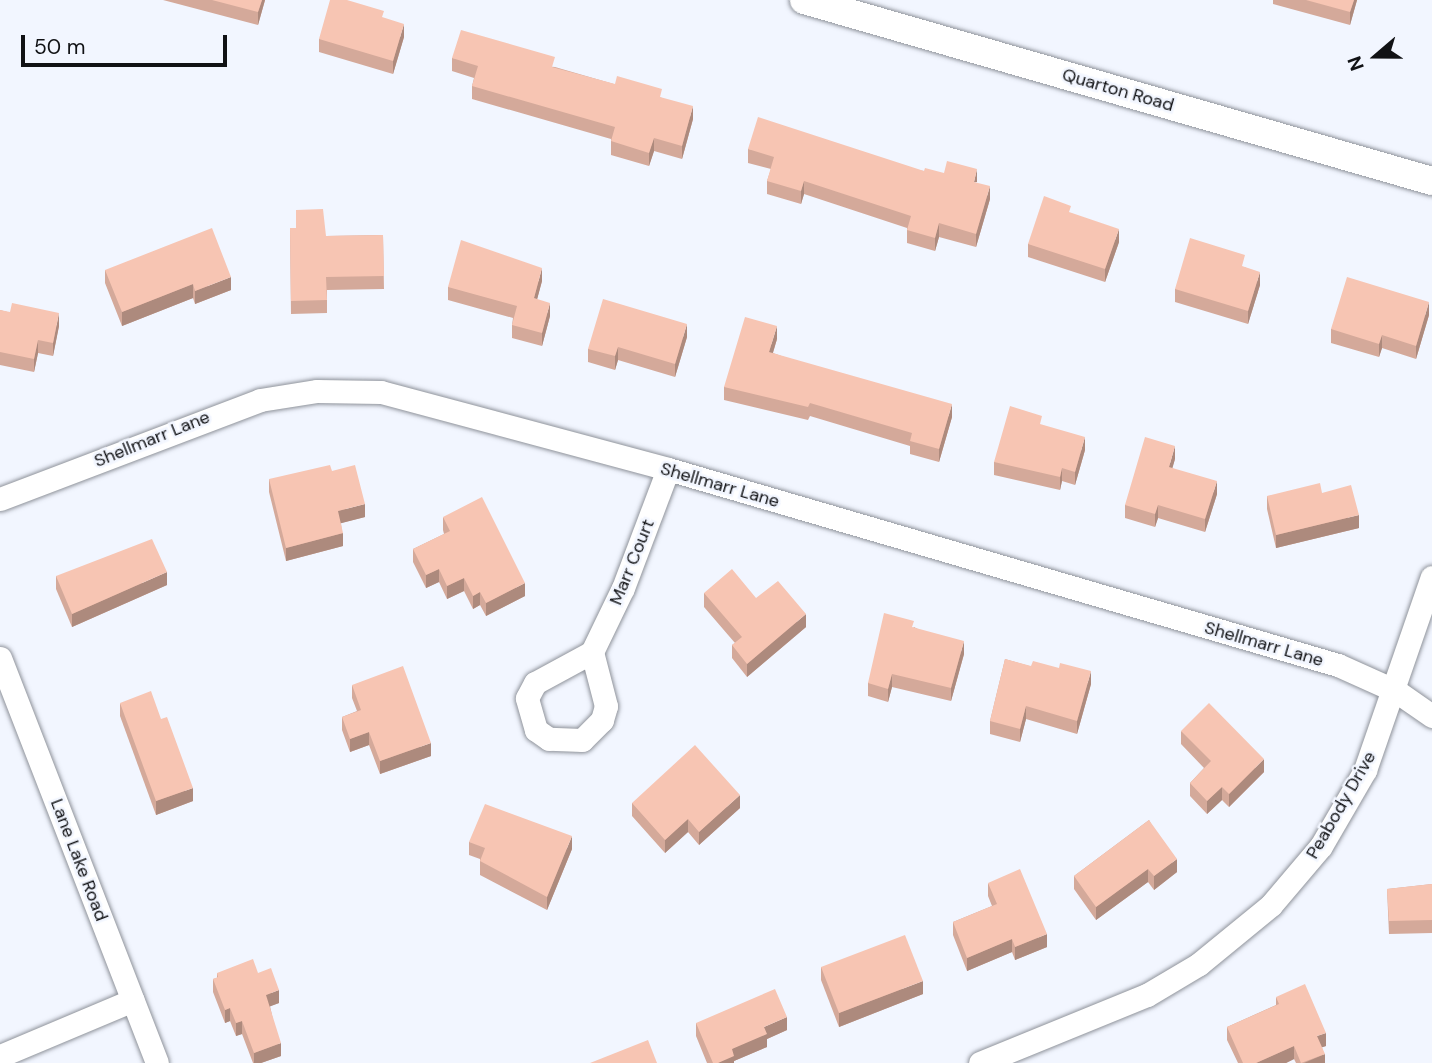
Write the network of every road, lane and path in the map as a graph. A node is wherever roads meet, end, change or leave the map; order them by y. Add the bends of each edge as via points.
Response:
1 (804, 0) edge
2 (1432, 181) edge
3 (668, 469) junction
4 (0, 499) edge
5 (1432, 577) edge
6 (592, 652) dead end
7 (0, 658) edge
8 (1396, 691) junction
9 (1432, 716) edge
10 (132, 1000) junction
11 (0, 1056) edge
12 (157, 1063) edge
13 (980, 1063) edge

1 - 2 street, Quarton Road
3 - 4 street, Shellmarr Lane via 414,399 330,390 270,398 218,413
3 - 6 street, Marr Court via 624,588
3 - 8 street, Shellmarr Lane via 1338,665
5 - 8 street, Peabody Drive
7 - 10 street, Lane Lake Road
8 - 9 street, Shellmarr Lane
8 - 13 street, Peabody Drive via 1365,769 1321,845 1255,920 1199,964 1147,995
10 - 11 street
10 - 12 street, Lane Lake Road

